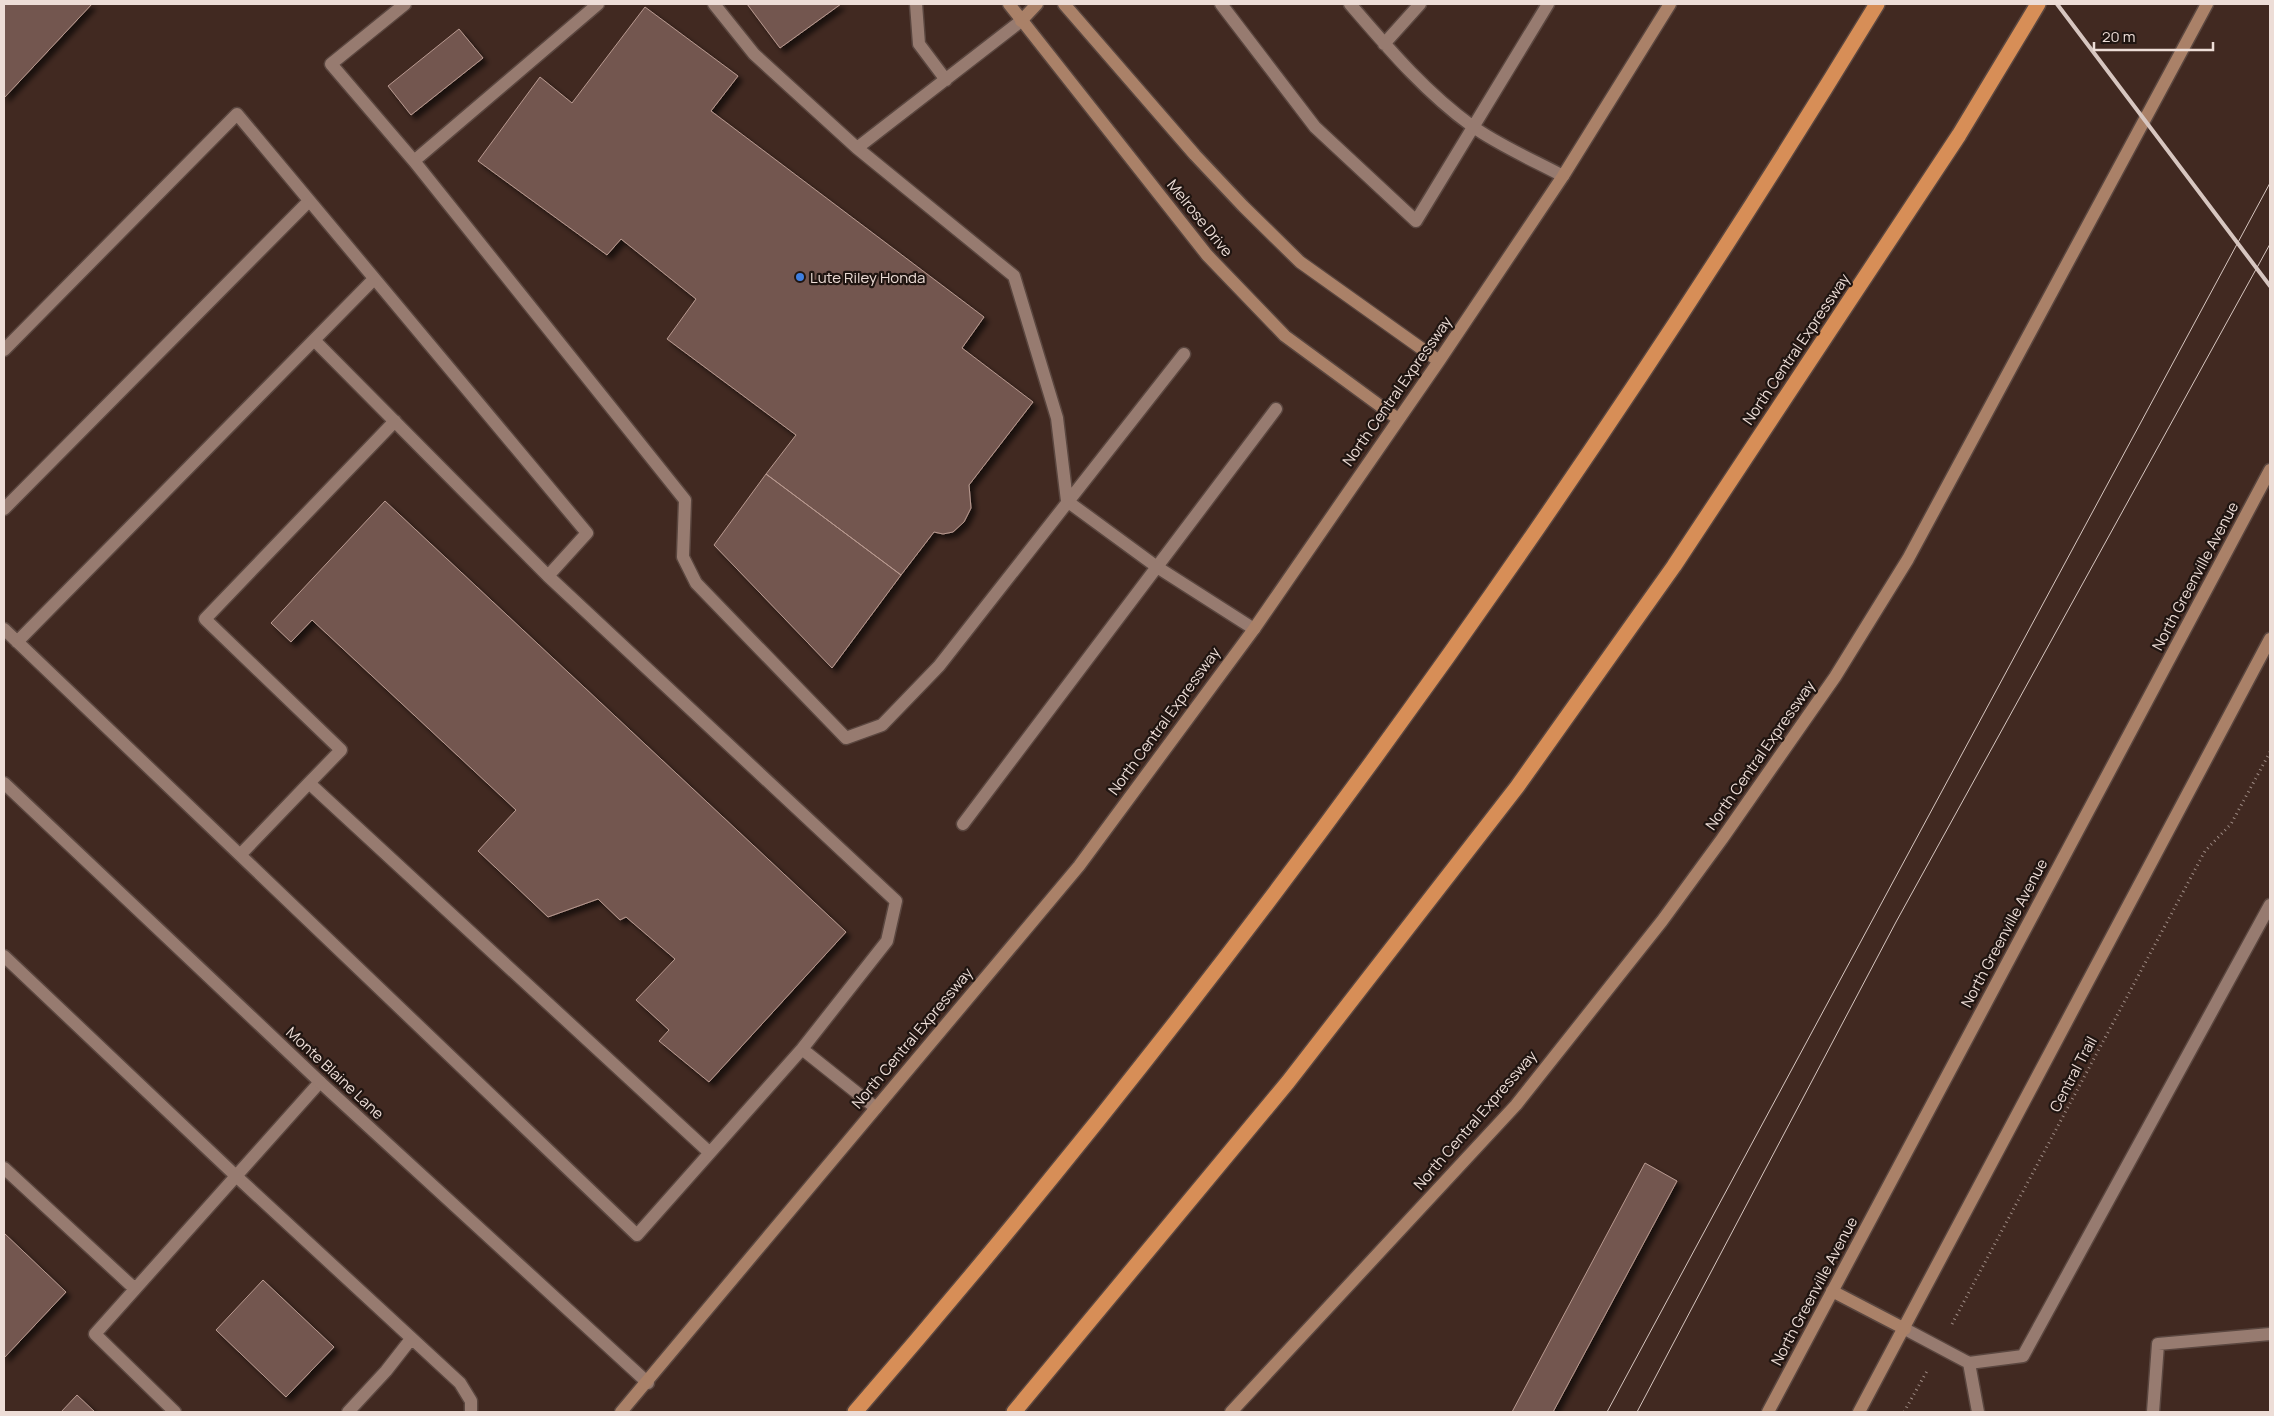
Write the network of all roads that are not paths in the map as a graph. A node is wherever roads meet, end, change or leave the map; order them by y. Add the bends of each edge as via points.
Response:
1 (405, 4) edge
2 (598, 4) edge
3 (714, 4) edge
4 (916, 4) edge
5 (1009, 4) edge
6 (1037, 4) edge
7 (1064, 4) edge
8 (1221, 4) edge
9 (1350, 4) edge
10 (1420, 4) edge
11 (1548, 4) edge
12 (1670, 4) edge
13 (1876, 4) edge
14 (2038, 4) edge
15 (2207, 4) edge
16 (1021, 21) junction
17 (1384, 44) junction
18 (946, 80) junction
19 (1474, 127) junction
20 (857, 148) junction
21 (414, 161) junction
22 (1563, 176) junction
23 (309, 201) junction
24 (374, 280) junction
25 (314, 340) junction
26 (4, 350) edge
27 (1184, 354) dead end
28 (1439, 361) junction
29 (1276, 409) dead end
30 (1398, 420) junction
31 (396, 421) junction
32 (2270, 470) edge
33 (1067, 501) junction
34 (4, 509) edge
35 (1157, 567) junction
36 (548, 576) junction
37 (4, 629) edge
38 (1254, 629) junction
39 (2270, 639) edge
40 (17, 642) junction
41 (309, 782) junction
42 (4, 783) edge
43 (963, 824) dead end
44 (240, 855) junction
45 (2270, 905) edge
46 (4, 956) edge
47 (802, 1049) junction
48 (320, 1082) junction
49 (876, 1108) junction
50 (710, 1153) junction
51 (4, 1168) edge
52 (236, 1176) junction
53 (135, 1289) junction
54 (1832, 1291) junction
55 (1905, 1328) junction
56 (2270, 1334) edge
57 (411, 1339) junction
58 (1969, 1363) junction
59 (648, 1383) junction
60 (176, 1412) edge
61 (348, 1412) edge
62 (471, 1412) edge
63 (621, 1412) edge
64 (855, 1412) edge
65 (1014, 1412) edge
66 (1231, 1412) edge
67 (1768, 1412) edge
68 (1859, 1412) edge
69 (1978, 1412) edge
70 (2153, 1412) edge

1 - 21 street via 331,64
2 - 21 street
3 - 20 street via 754,54
4 - 18 street via 919,44
5 - 16 main road, Melrose Drive
6 - 16 main road
7 - 28 main road via 1195,155 1300,262
8 - 19 street via 1315,127 1416,221
9 - 17 street
10 - 17 street
11 - 19 street
12 - 22 main road, North Central Expressway
13 - 64 highway via 1760,193 1598,440 1349,793 1077,1146
14 - 65 highway, North Central Expressway via 1959,135 1680,558 1517,787 1288,1082
15 - 66 main road, North Central Expressway via 1908,559 1835,677 1662,921 1516,1105
16 - 18 street
16 - 30 main road, Melrose Drive via 1214,262 1285,336
17 - 19 street via 1433,95
18 - 20 street
19 - 22 street
20 - 33 street via 1014,276 1057,418
21 - 33 street via 685,500 683,557 696,582 846,738 882,725 939,666
22 - 28 main road, North Central Expressway
23 - 24 street
23 - 26 street via 237,114
23 - 34 street
24 - 25 street
24 - 36 street via 588,533
25 - 31 street
25 - 40 street
27 - 33 street
28 - 30 main road, North Central Expressway
29 - 35 street
30 - 38 main road, North Central Expressway
31 - 36 street
31 - 41 street via 205,620 342,750
32 - 54 main road, North Greenville Avenue
33 - 35 street
35 - 38 street
35 - 43 street
36 - 47 street via 896,901 888,941
37 - 40 street
38 - 49 main road, North Central Expressway via 1079,866
39 - 55 main road
40 - 44 street
41 - 44 street
41 - 50 street
42 - 48 street, Monte Blaine Lane
44 - 50 street via 637,1236
45 - 58 street via 2023,1356
46 - 52 street
47 - 49 street
47 - 50 street
48 - 52 street
48 - 59 street, Monte Blaine Lane
49 - 59 main road, North Central Expressway
51 - 53 street
52 - 53 street
52 - 57 street
53 - 60 street via 95,1334
54 - 55 main road
54 - 67 main road, North Greenville Avenue
55 - 58 street
55 - 68 main road
56 - 70 street via 2158,1344
57 - 61 street via 386,1372
57 - 62 street via 460,1383 471,1401
58 - 69 street
59 - 63 main road, North Central Expressway

